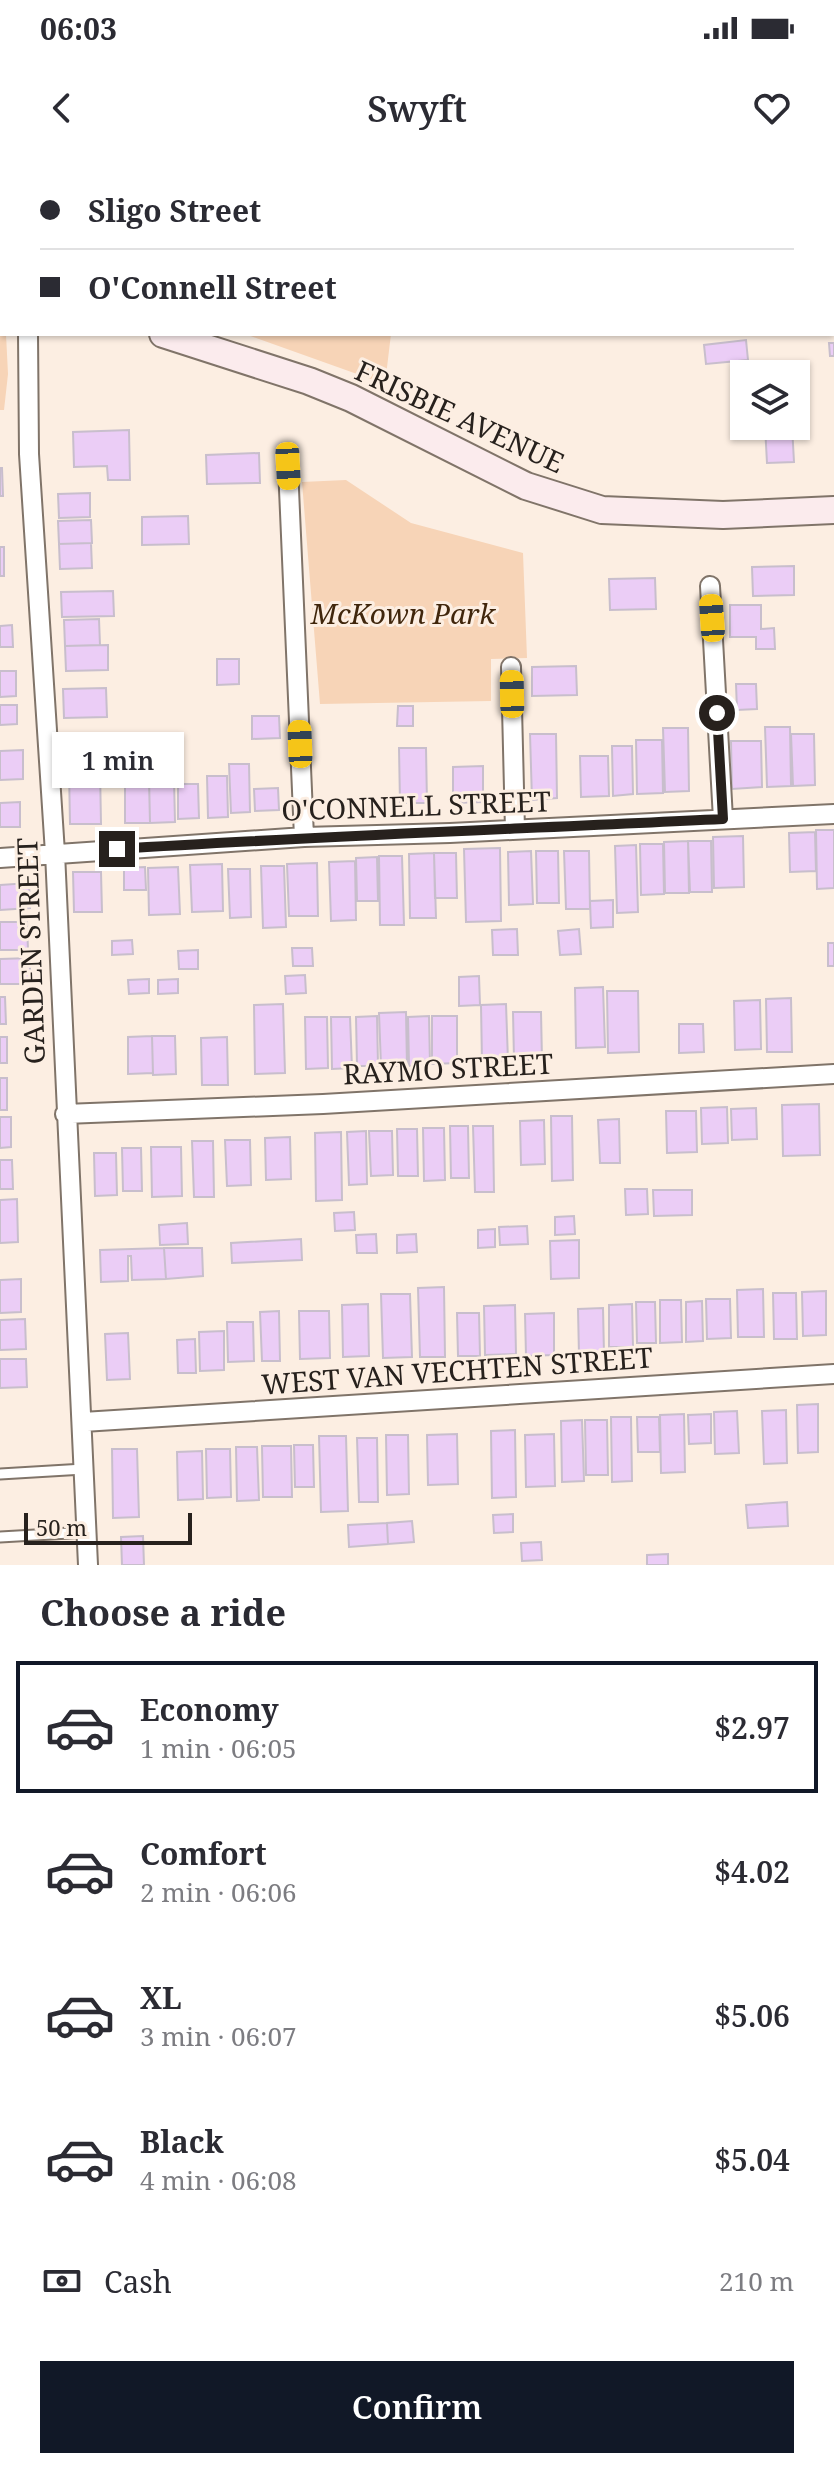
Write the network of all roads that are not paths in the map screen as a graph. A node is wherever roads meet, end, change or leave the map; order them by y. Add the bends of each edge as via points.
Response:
1 (28, 336) edge
2 (169, 336) edge
3 (288, 466) dead end
4 (834, 510) edge
5 (710, 586) dead end
6 (511, 667) dead end
7 (834, 814) edge
8 (723, 819) junction
9 (515, 830) junction
10 (304, 837) junction
11 (55, 853) junction
12 (0, 858) edge
13 (834, 1074) edge
14 (65, 1114) junction
15 (834, 1374) edge
16 (83, 1422) junction
17 (85, 1469) junction
18 (0, 1474) edge
19 (87, 1532) junction
20 (0, 1537) edge
21 (88, 1565) edge

1 - 11 street, GARDEN STREET via 29,454
2 - 4 street, FRISBIE AVENUE via 323,386 526,486 602,510 723,515
3 - 10 street
5 - 8 street
6 - 9 street
7 - 8 street, O'CONNELL STREET
8 - 9 street, O'CONNELL STREET
9 - 10 street, O'CONNELL STREET
10 - 11 street, O'CONNELL STREET
11 - 12 street, O'CONNELL STREET
11 - 14 street, GARDEN STREET
13 - 14 street, RAYMO STREET
14 - 16 street, GARDEN STREET
15 - 16 street, WEST VAN VECHTEN STREET
16 - 17 street, GARDEN STREET
17 - 18 lane
17 - 19 street, GARDEN STREET
19 - 20 lane
19 - 21 street, GARDEN STREET

